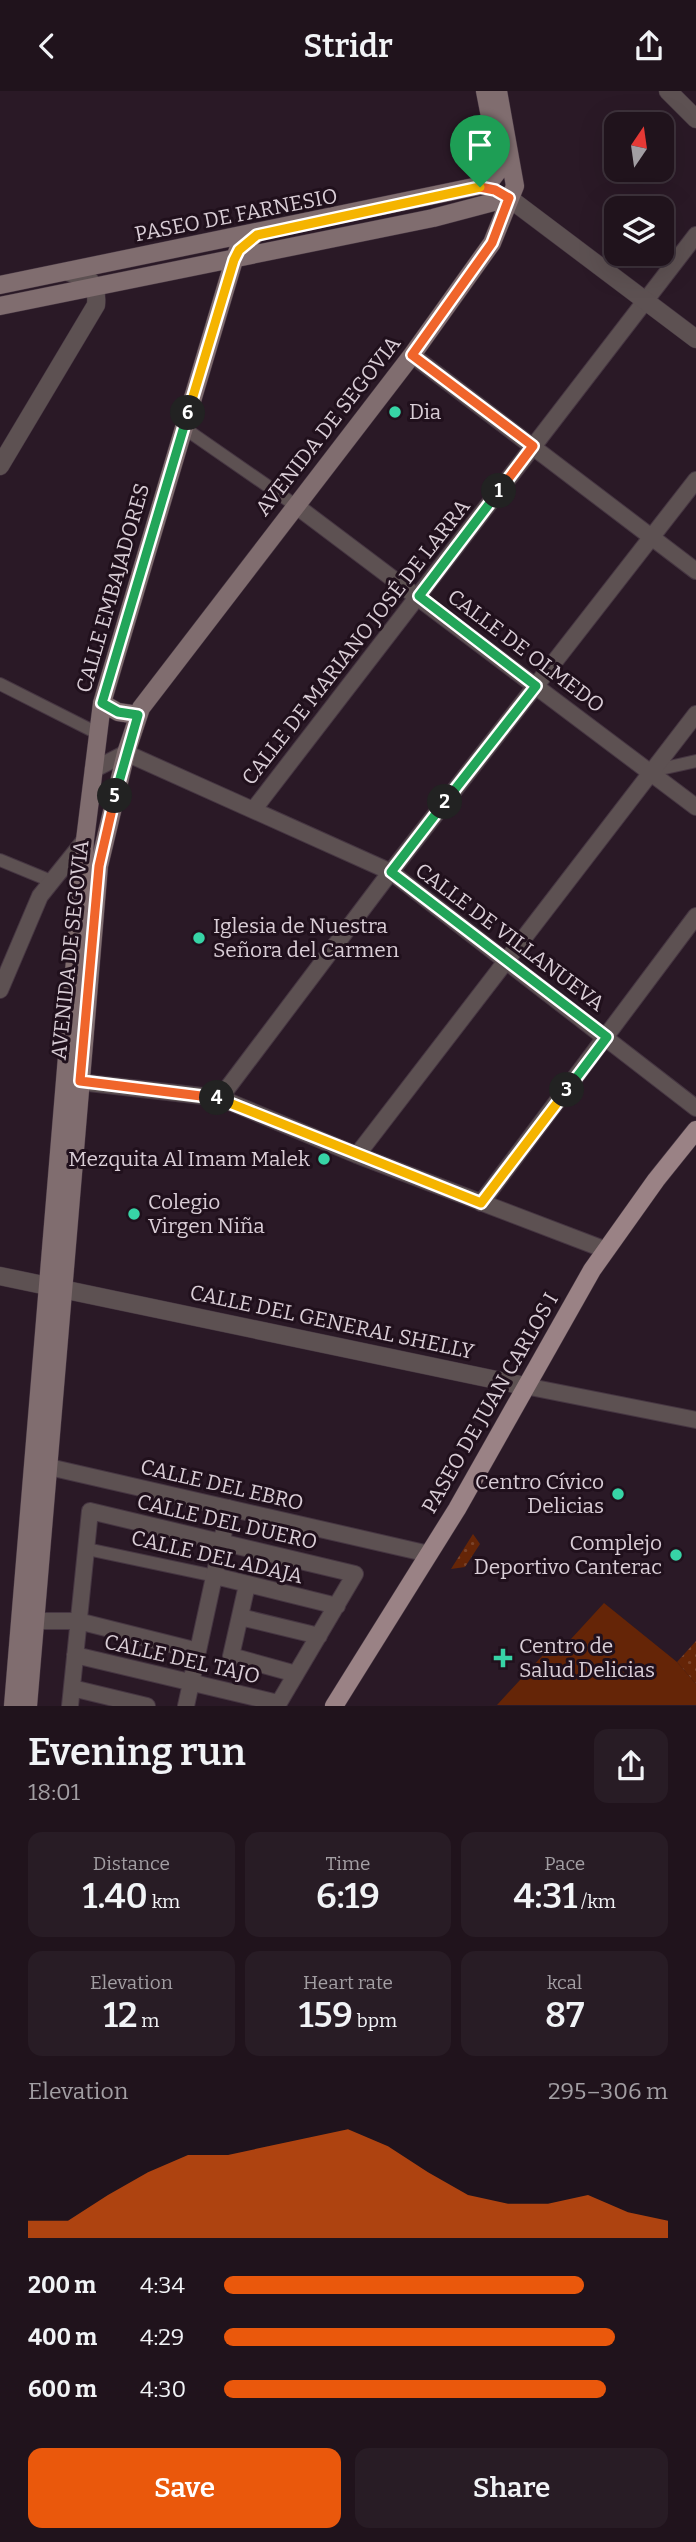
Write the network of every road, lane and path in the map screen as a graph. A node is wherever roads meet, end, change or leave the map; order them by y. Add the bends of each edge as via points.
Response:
1 (485, 91) edge
2 (498, 91) edge
3 (668, 91) edge
4 (696, 119) edge
5 (480, 187) junction
6 (509, 198) junction
7 (257, 235) junction
8 (696, 235) edge
9 (234, 260) junction
10 (68, 272) junction
11 (0, 285) edge
12 (96, 287) junction
13 (647, 301) junction
14 (0, 306) edge
15 (696, 339) edge
16 (412, 355) junction
17 (184, 428) junction
18 (533, 446) junction
19 (0, 466) edge
20 (696, 480) edge
21 (295, 505) junction
22 (652, 538) junction
23 (696, 571) edge
24 (419, 596) junction
25 (0, 684) edge
26 (536, 686) junction
27 (102, 703) junction
28 (696, 714) edge
29 (138, 715) junction
30 (97, 733) junction
31 (126, 753) junction
32 (696, 761) edge
33 (655, 768) junction
34 (93, 770) junction
35 (696, 807) edge
36 (254, 809) junction
37 (85, 840) junction
38 (0, 860) edge
39 (391, 872) junction
40 (51, 881) junction
41 (696, 916) edge
42 (508, 960) junction
43 (0, 990) edge
44 (607, 1037) junction
45 (80, 1081) junction
46 (220, 1098) junction
47 (696, 1108) edge
48 (696, 1131) edge
49 (357, 1155) junction
50 (481, 1203) junction
51 (606, 1250) junction
52 (0, 1276) edge
53 (55, 1286) junction
54 (526, 1385) junction
55 (696, 1420) edge
56 (37, 1426) junction
57 (49, 1467) junction
58 (229, 1509) junction
59 (222, 1541) junction
60 (87, 1549) junction
61 (429, 1554) junction
62 (215, 1576) junction
63 (247, 1585) junction
64 (337, 1607) junction
65 (240, 1617) junction
66 (36, 1621) junction
67 (78, 1621) junction
68 (319, 1636) junction
69 (198, 1651) junction
70 (75, 1655) junction
71 (296, 1674) junction
72 (191, 1684) junction
73 (72, 1688) junction
74 (103, 1701) edge
75 (278, 1704) edge
76 (13, 1706) edge
77 (28, 1706) edge
78 (70, 1706) edge
79 (147, 1706) edge
80 (186, 1706) edge
81 (334, 1706) edge

1 - 5 main road via 499,163 494,178
2 - 6 main road, AVENIDA DE SEGOVIA via 516,176
3 - 4 street
5 - 6 main road
5 - 7 main road, PASEO DE FARNESIO
6 - 9 main road, PASEO DE FARNESIO via 465,212
6 - 13 street
6 - 16 main road, AVENIDA DE SEGOVIA via 492,243
7 - 9 main road, CALLE EMBAJADORES
7 - 10 main road, PASEO DE FARNESIO
8 - 13 street, CALLE DE MARIANO JOSÉ DE LARRA
9 - 12 main road, PASEO DE FARNESIO
9 - 17 main road, CALLE EMBAJADORES
10 - 11 main road, PASEO DE FARNESIO
10 - 12 street via 87,278
12 - 14 main road, PASEO DE FARNESIO
12 - 19 street via 91,318
13 - 15 street
13 - 18 street, CALLE DE MARIANO JOSÉ DE LARRA
16 - 18 street
16 - 21 main road, AVENIDA DE SEGOVIA
17 - 21 street
17 - 27 main road, CALLE EMBAJADORES
18 - 22 street
18 - 24 street, CALLE DE MARIANO JOSÉ DE LARRA
20 - 22 street
21 - 24 street, CALLE DE OLMEDO
21 - 29 main road, AVENIDA DE SEGOVIA
22 - 23 street
22 - 26 street
24 - 26 street, CALLE DE OLMEDO
24 - 36 street, CALLE DE MARIANO JOSÉ DE LARRA
25 - 30 street
26 - 33 street, CALLE DE OLMEDO
26 - 39 street
27 - 29 main road
27 - 30 main road, CALLE EMBAJADORES
28 - 33 street
29 - 31 main road, AVENIDA DE SEGOVIA
30 - 34 main road, CALLE EMBAJADORES
31 - 34 street
31 - 36 street, CALLE DE VILLANUEVA
31 - 45 main road, AVENIDA DE SEGOVIA via 99,866
32 - 33 street
33 - 35 street, CALLE DE OLMEDO
33 - 42 street
34 - 37 main road, CALLE EMBAJADORES
36 - 39 street, CALLE DE VILLANUEVA
37 - 40 street
37 - 53 main road, AVENIDA DE SEGOVIA
38 - 40 street
39 - 42 street, CALLE DE VILLANUEVA
39 - 46 street
40 - 43 street via 40,896
41 - 44 street
42 - 44 street, CALLE DE VILLANUEVA
42 - 49 street
44 - 47 street, CALLE DE VILLANUEVA
44 - 50 street
45 - 46 street
45 - 53 main road, AVENIDA DE SEGOVIA
46 - 49 street
48 - 51 main road, PASEO DE JUAN CARLOS I
49 - 50 street
50 - 51 street
51 - 54 main road, PASEO DE JUAN CARLOS I
52 - 53 street, CALLE DEL GENERAL SHELLY
53 - 54 street, CALLE DEL GENERAL SHELLY
53 - 56 main road, AVENIDA DE SEGOVIA
53 - 57 main road, AVENIDA DE SEGOVIA
54 - 55 street, CALLE DEL GENERAL SHELLY
54 - 61 main road, PASEO DE JUAN CARLOS I
56 - 57 street via 40,1459
56 - 76 main road, AVENIDA DE SEGOVIA
57 - 58 street, CALLE DEL EBRO
57 - 66 main road, AVENIDA DE SEGOVIA
58 - 59 street
58 - 61 street, CALLE DEL EBRO
59 - 60 street, CALLE DEL DUERO via 90,1511
59 - 62 street
59 - 64 street, CALLE DEL DUERO via 355,1574
60 - 62 street, CALLE DEL ADAJA
60 - 67 street
61 - 81 main road, PASEO DE JUAN CARLOS I
62 - 63 street, CALLE DEL ADAJA
62 - 69 street
63 - 64 street, CALLE DEL ADAJA
63 - 65 street
64 - 68 street
65 - 68 street
65 - 71 street via 231,1656
66 - 67 street
66 - 77 main road, AVENIDA DE SEGOVIA
67 - 69 street
67 - 70 street
68 - 71 street
69 - 72 street
70 - 72 street, CALLE DEL TAJO
70 - 73 street
71 - 75 street
72 - 75 street, CALLE DEL TAJO
72 - 80 street
73 - 74 street
73 - 78 street
74 - 79 street

